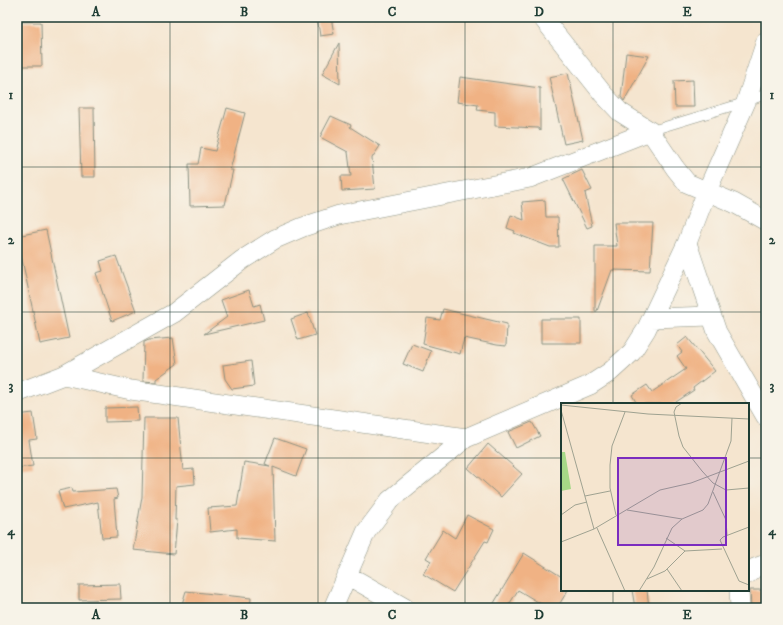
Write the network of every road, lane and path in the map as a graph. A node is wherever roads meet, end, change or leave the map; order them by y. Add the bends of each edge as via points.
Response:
1 (542, 17) edge
2 (766, 41) edge
3 (766, 94) edge
4 (746, 102) junction
5 (650, 131) junction
6 (707, 191) junction
7 (766, 221) edge
8 (688, 243) junction
9 (711, 316) junction
10 (652, 318) junction
11 (64, 375) junction
12 (17, 393) edge
13 (766, 417) edge
14 (466, 438) junction
15 (766, 564) edge
16 (749, 573) edge
17 (347, 575) junction
18 (739, 591) edge
19 (334, 608) edge
20 (405, 608) edge
21 (740, 608) edge

1 - 5 street via 620,112
2 - 4 street
3 - 4 lane
4 - 5 lane
4 - 6 street
5 - 6 street via 688,183
5 - 11 street via 530,178 339,215 303,227 276,239 242,260 174,313
6 - 7 street
6 - 8 street
8 - 9 street
8 - 10 street
9 - 10 street
9 - 13 street via 717,332
10 - 14 street via 632,352 604,376 590,385
11 - 12 street
11 - 14 street via 131,390
14 - 17 street via 390,500 366,532
15 - 16 street
17 - 19 street
17 - 20 street
18 - 21 street

